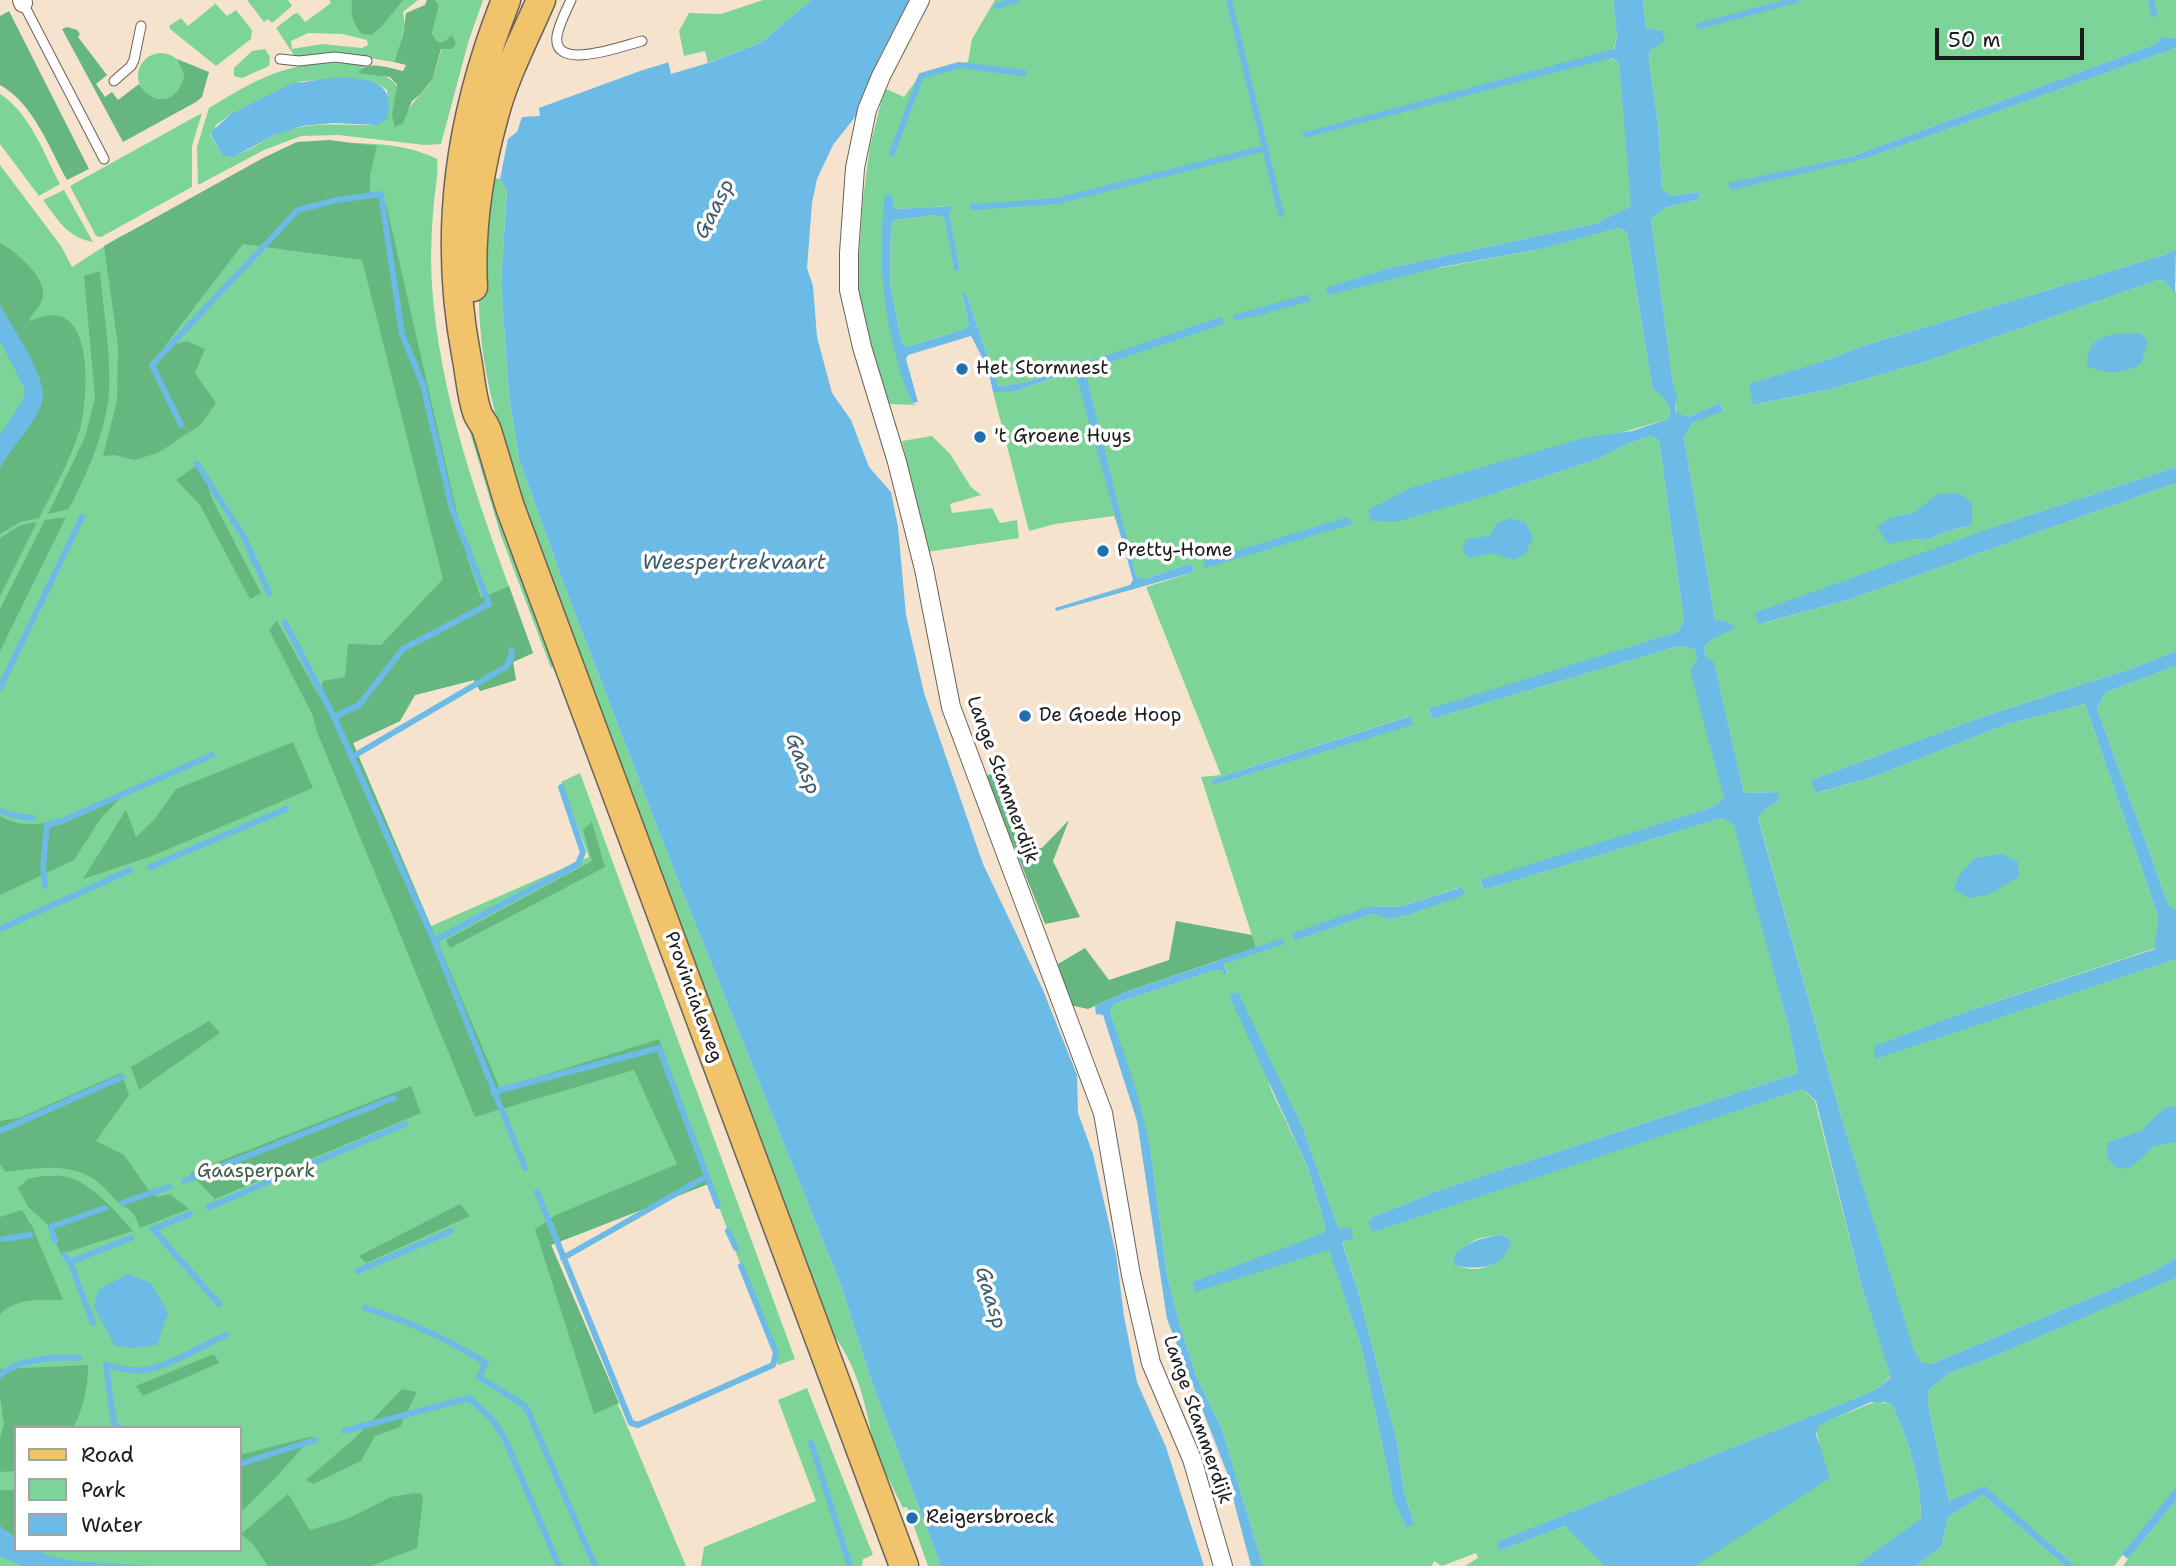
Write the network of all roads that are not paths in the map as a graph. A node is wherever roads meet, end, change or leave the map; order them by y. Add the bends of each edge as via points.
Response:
1 (506, 0) edge
2 (541, 0) edge
3 (571, 0) edge
4 (920, 0) edge
5 (22, 1) edge
6 (141, 26) dead end
7 (642, 41) dead end
8 (280, 59) dead end
9 (368, 61) dead end
10 (114, 81) dead end
11 (104, 159) dead end
12 (486, 428) junction
13 (904, 1566) edge
14 (1223, 1566) edge

1 - 12 main road, Provincialeweg via 471,109 455,215 458,312 477,412
2 - 12 main road, Provincialeweg via 494,114 479,189 473,280
3 - 7 lane via 557,36 567,55
4 - 14 street, Lange Stammerdijk via 867,110 855,167 849,290 911,516 951,707 1103,1113 1151,1363 1192,1459
5 - 11 lane
6 - 10 lane via 131,66
8 - 9 lane
12 - 13 main road, Provincialeweg via 523,544

